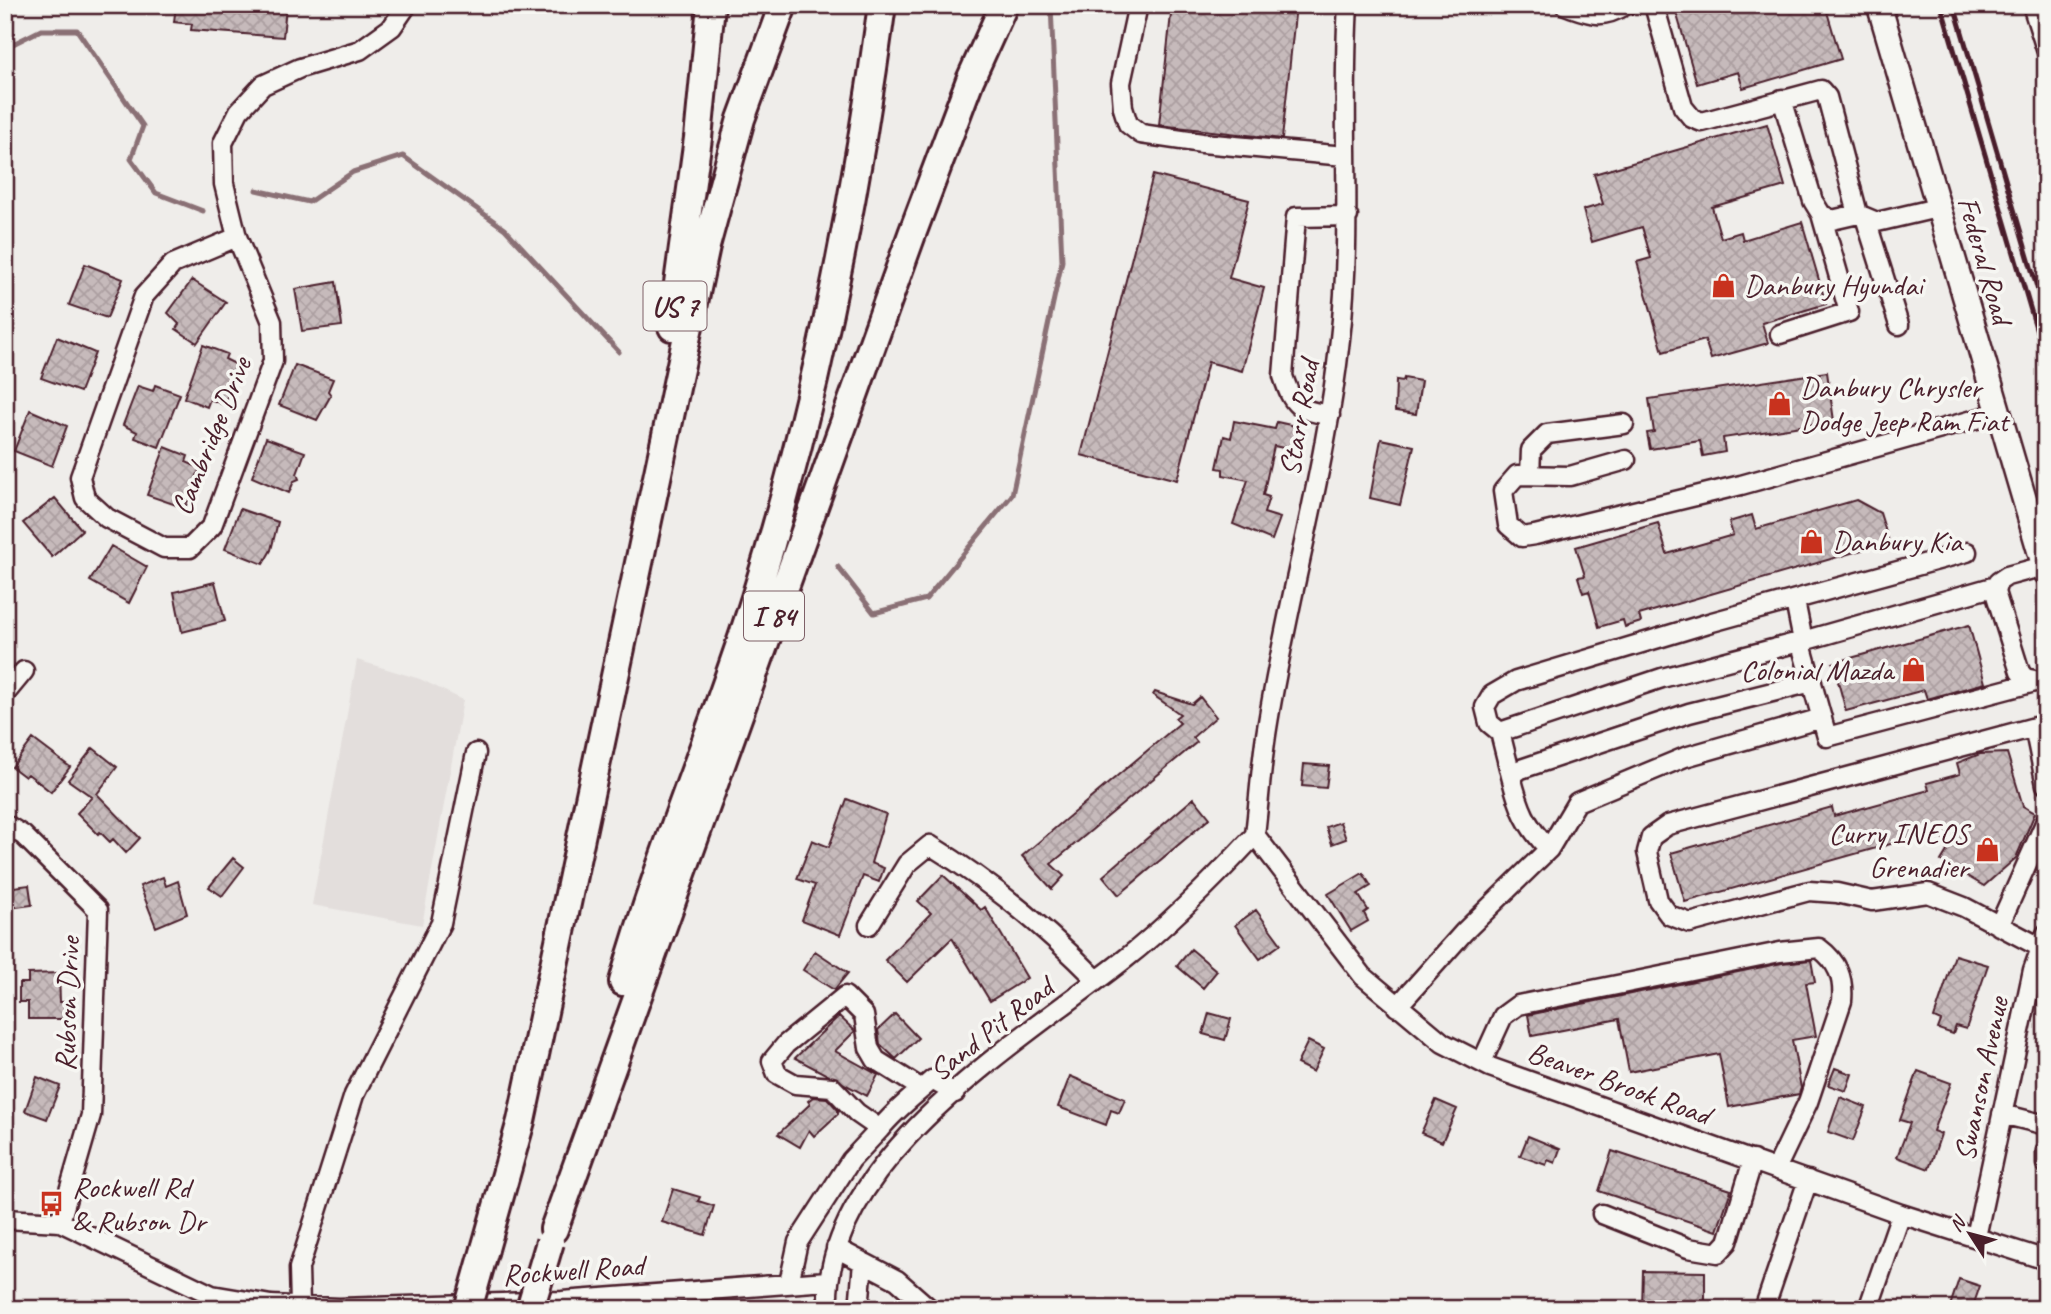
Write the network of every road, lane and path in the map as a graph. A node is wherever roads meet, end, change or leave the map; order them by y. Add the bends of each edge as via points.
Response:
1 (407, 5) edge
2 (711, 5) edge
3 (783, 5) edge
4 (882, 5) edge
5 (1004, 5) edge
6 (1138, 5) edge
7 (1348, 5) edge
8 (1566, 5) edge
9 (1626, 5) edge
10 (1654, 5) edge
11 (1879, 5) edge
12 (2032, 5) edge
13 (2046, 49) edge
14 (1782, 99) junction
15 (1345, 156) junction
16 (1937, 208) junction
17 (1821, 214) junction
18 (1348, 216) junction
19 (1862, 217) junction
20 (237, 237) junction
21 (1899, 325) dead end
22 (1780, 334) dead end
23 (1998, 413) junction
24 (1330, 415) junction
25 (1624, 424) dead end
26 (1626, 460) dead end
27 (1530, 475) junction
28 (1967, 552) dead end
29 (2045, 569) edge
30 (1996, 586) junction
31 (1795, 601) junction
32 (628, 605) junction
33 (1803, 641) junction
34 (24, 671) dead end
35 (2040, 681) edge
36 (1811, 682) junction
37 (5, 694) edge
38 (1822, 718) junction
39 (2040, 725) edge
40 (1500, 732) junction
41 (476, 753) dead end
42 (1511, 776) junction
43 (2046, 785) edge
44 (2046, 821) edge
45 (5, 824) edge
46 (1255, 835) junction
47 (1549, 849) junction
48 (869, 925) dead end
49 (1999, 926) junction
50 (2043, 941) edge
51 (1097, 980) junction
52 (1397, 1007) junction
53 (1482, 1062) junction
54 (922, 1089) junction
55 (955, 1093) junction
56 (2002, 1114) junction
57 (2046, 1125) edge
58 (880, 1129) junction
59 (2046, 1151) edge
60 (1753, 1160) junction
61 (2046, 1164) edge
62 (1776, 1169) junction
63 (1808, 1180) junction
64 (1602, 1214) dead end
65 (1901, 1214) junction
66 (5, 1219) edge
67 (60, 1222) junction
68 (552, 1236) junction
69 (1976, 1237) junction
70 (836, 1248) junction
71 (2046, 1260) edge
72 (863, 1262) junction
73 (827, 1281) junction
74 (789, 1283) junction
75 (300, 1306) junction
76 (468, 1309) edge
77 (530, 1309) edge
78 (828, 1309) edge
79 (859, 1309) edge
80 (930, 1309) edge
81 (1764, 1309) edge
82 (1868, 1309) edge

1 - 20 street, Cambridge Drive via 392,27 360,50 263,85 239,111 223,143 224,184
2 - 32 highway, US 7 via 690,201
3 - 32 highway via 716,203
4 - 68 highway via 834,293 790,479 734,662 629,963
5 - 68 highway, I 84 via 961,101 912,234
6 - 15 street via 1121,83 1128,124 1141,134
7 - 15 street, Starr Road
8 - 9 street via 1594,15 1610,15
10 - 14 street via 1683,107 1692,118 1703,122
11 - 16 main road, Federal Road
12 - 13 street
14 - 17 street
14 - 19 street via 1814,90 1827,97
15 - 18 street, Starr Road
16 - 19 street via 1877,222
16 - 23 main road, Federal Road
17 - 19 street via 1832,220
17 - 22 street via 1849,312
18 - 24 street, Starr Road
18 - 24 street via 1296,218 1283,376 1291,400 1304,411
19 - 21 street
20 - 20 street, Cambridge Drive via 173,264 144,296 80,477 85,498 107,518 164,548 190,548 212,526 273,361 272,322
23 - 27 street via 1741,485 1522,537 1508,525 1503,491 1517,475
23 - 29 main road, Federal Road
24 - 46 street, Starr Road via 1266,734
25 - 27 street via 1547,434 1531,450
26 - 27 street via 1570,476
28 - 31 street
29 - 30 street via 2007,576
30 - 33 street
30 - 35 street via 2020,672
31 - 33 street
31 - 40 street via 1516,681 1492,695 1485,707 1489,723
32 - 76 highway, bridge via 521,1121
33 - 36 street
33 - 40 street via 1662,678
34 - 37 street
35 - 38 street via 1828,737
36 - 38 street
36 - 42 street via 1655,723 1535,763
38 - 47 street via 1685,757 1577,803
39 - 43 street
39 - 49 street via 1668,825 1651,837 1647,852 1658,900 1669,915 1690,923 1809,891 1872,901 1928,894
40 - 42 street
41 - 75 street via 441,923 354,1095 299,1268
42 - 47 street via 1530,830
44 - 49 street
45 - 67 street, Rubson Drive via 23,835 98,910 91,1115
46 - 51 street, Sand Pit Road via 1220,873
46 - 52 street, Beaver Brook Road via 1363,976
47 - 52 street via 1464,932
48 - 51 street via 907,864 930,845 973,871 1054,936
49 - 50 street
50 - 56 street, Swanson Avenue
51 - 55 street, Sand Pit Road
52 - 53 street, Beaver Brook Road via 1443,1043
53 - 60 street, Beaver Brook Road
53 - 62 street via 1503,1016 1518,1005 1819,948 1841,975 1842,1001 1808,1102
54 - 55 street via 932,1080
54 - 58 street
54 - 58 street via 876,1060 869,1048 864,1015 845,996 772,1061 777,1074 795,1084 832,1087
55 - 70 street, Sand Pit Road via 900,1142 854,1209
56 - 57 street
56 - 69 street, Swanson Avenue
58 - 74 street via 851,1160 798,1242
59 - 61 street
60 - 62 street, Beaver Brook Road
60 - 64 street via 1728,1242 1718,1253 1688,1248
62 - 63 street, Beaver Brook Road
63 - 65 street, Beaver Brook Road
63 - 81 street
65 - 69 street, Beaver Brook Road
65 - 82 street
66 - 67 street, Rockwell Road
67 - 75 street, Rockwell Road via 212,1295
68 - 77 highway, I 84, bridge
69 - 71 street, Beaver Brook Road
70 - 72 street
70 - 73 street, Sand Pit Road
72 - 79 street
72 - 80 street via 897,1280
73 - 74 street, Rockwell Road
73 - 78 street, Sand Pit Road
74 - 75 street, Rockwell Road via 574,1300 415,1307

